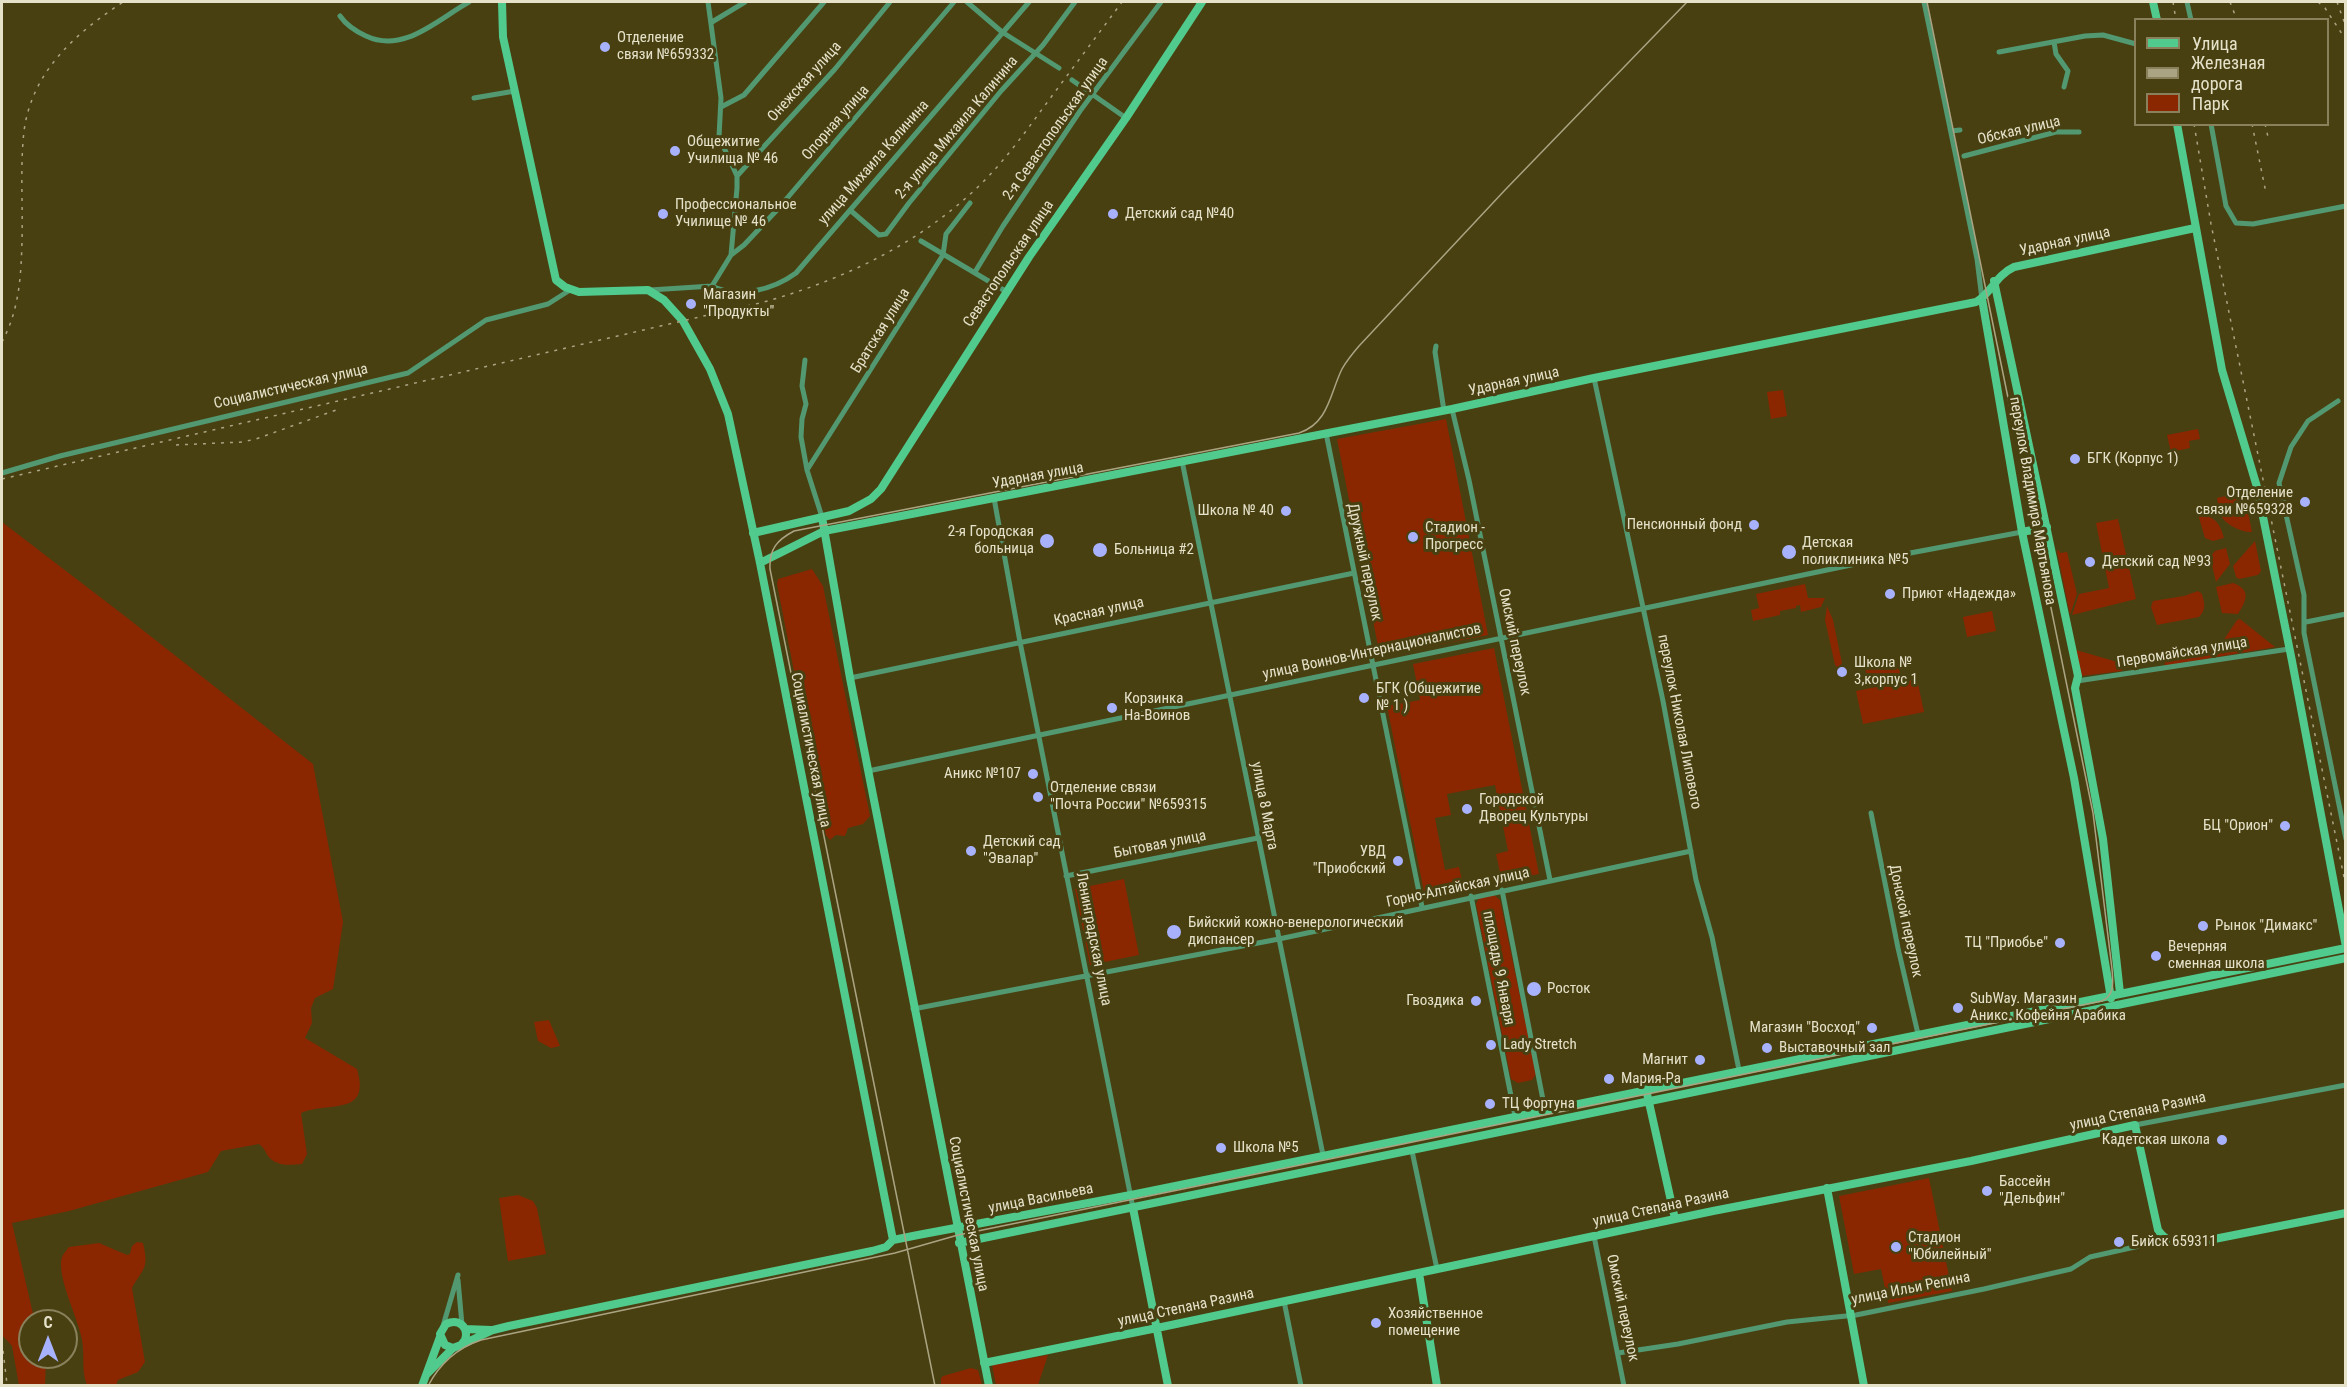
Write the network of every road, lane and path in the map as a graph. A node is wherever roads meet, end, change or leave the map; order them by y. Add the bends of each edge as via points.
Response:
1 (469, 2) edge
2 (502, 2) edge
3 (708, 2) edge
4 (745, 2) edge
5 (824, 2) edge
6 (890, 2) edge
7 (954, 2) edge
8 (967, 2) edge
9 (1029, 2) edge
10 (1075, 2) edge
11 (1161, 2) edge
12 (1202, 2) edge
13 (1924, 2) edge
14 (2153, 2) edge
15 (2187, 2) edge
16 (340, 16) dead end
17 (2157, 18) edge
18 (2191, 18) edge
19 (712, 22) junction
20 (1002, 32) junction
21 (2054, 42) junction
22 (2134, 43) edge
23 (1999, 52) dead end
24 (1035, 53) junction
25 (1059, 68) dead end
26 (1072, 80) dead end
27 (2064, 87) dead end
28 (515, 91) junction
29 (1093, 95) junction
30 (474, 98) dead end
31 (722, 106) junction
32 (1126, 118) junction
33 (2177, 126) edge
34 (2211, 126) edge
35 (1960, 130) dead end
36 (1951, 131) junction
37 (2079, 132) dead end
38 (1965, 156) dead end
39 (736, 176) junction
40 (969, 203) dead end
41 (2346, 206) edge
42 (850, 210) junction
43 (2195, 228) junction
44 (921, 241) dead end
45 (731, 255) junction
46 (943, 255) junction
47 (975, 272) junction
48 (1994, 281) junction
49 (712, 286) junction
50 (570, 290) junction
51 (648, 290) junction
52 (1007, 292) junction
53 (1982, 299) junction
54 (1436, 346) dead end
55 (805, 360) dead end
56 (1594, 378) junction
57 (2338, 401) dead end
58 (1448, 410) junction
59 (1326, 433) junction
60 (1182, 461) junction
61 (807, 470) junction
62 (2, 473) edge
63 (994, 498) junction
64 (822, 517) junction
65 (2047, 527) junction
66 (824, 531) junction
67 (2022, 532) junction
68 (753, 533) junction
69 (760, 564) junction
70 (1354, 573) junction
71 (1210, 601) junction
72 (1643, 610) junction
73 (2346, 614) edge
74 (2306, 622) junction
75 (1499, 638) junction
76 (1020, 642) junction
77 (2289, 649) junction
78 (1373, 664) junction
79 (850, 678) junction
80 (2077, 681) junction
81 (1229, 695) junction
82 (1038, 735) junction
83 (868, 771) junction
84 (1871, 813) dead end
85 (1258, 838) junction
86 (2346, 839) edge
87 (1691, 851) junction
88 (1066, 876) junction
89 (1550, 880) junction
90 (1502, 890) junction
91 (1471, 896) junction
92 (1422, 907) junction
93 (1279, 939) junction
94 (2346, 948) edge
95 (2298, 958) junction
96 (2346, 958) edge
97 (2299, 968) junction
98 (1087, 977) junction
99 (2193, 979) junction
100 (2194, 989) junction
101 (2120, 993) junction
102 (2110, 996) junction
103 (2112, 1005) junction
104 (914, 1010) junction
105 (1918, 1034) junction
106 (1739, 1071) junction
107 (1743, 1082) junction
108 (2346, 1085) edge
109 (1646, 1089) junction
110 (1649, 1102) junction
111 (1545, 1110) junction
112 (1515, 1116) junction
113 (2135, 1125) junction
114 (1412, 1151) junction
115 (1323, 1155) junction
116 (1326, 1169) junction
117 (1827, 1188) junction
118 (1130, 1195) junction
119 (1133, 1208) junction
120 (2346, 1213) edge
121 (1676, 1219) junction
122 (956, 1228) junction
123 (1594, 1236) junction
124 (893, 1240) junction
125 (2166, 1240) junction
126 (959, 1243) junction
127 (1437, 1269) junction
128 (1419, 1273) junction
129 (1284, 1301) junction
130 (1850, 1315) junction
131 (443, 1327) junction
132 (463, 1327) junction
133 (1157, 1328) junction
134 (493, 1330) junction
135 (441, 1338) junction
136 (463, 1344) junction
137 (453, 1348) junction
138 (1618, 1353) junction
139 (984, 1362) junction
140 (426, 1375) junction
141 (422, 1386) edge
142 (989, 1386) edge
143 (1168, 1386) edge
144 (1301, 1386) edge
145 (1437, 1386) edge
146 (1624, 1386) edge
147 (1864, 1386) edge

1 - 16 street via 411,37 396,41 381,42 367,36 347,25
2 - 28 street via 503,37
3 - 19 street
4 - 19 street
5 - 31 street via 744,94
6 - 39 street, Онежская улица via 835,69
7 - 45 street, Опорная улица via 777,210
8 - 20 street
9 - 20 street, улица Михаила Калинина
10 - 24 street, 2-я улица Михаила Калинина
11 - 29 street, 2-я Севастопольская улица
12 - 32 street, Севастопольская улица
13 - 36 street, переулок Владимира Мартьянова
14 - 17 street
15 - 18 street
19 - 31 street
20 - 24 street
20 - 42 street, улица Михаила Калинина
21 - 22 street via 2103,35
21 - 23 street
21 - 27 street via 2056,54 2068,71
24 - 25 street
24 - 42 street, 2-я улица Михаила Калинина via 886,234 879,235
26 - 29 street
28 - 30 street
28 - 50 street via 554,274
29 - 32 street
29 - 47 street, 2-я Севастопольская улица
31 - 39 street via 719,137
32 - 52 street, Севастопольская улица
33 - 43 street
34 - 41 street via 2226,206 2235,222
35 - 36 street, Обская улица
36 - 53 street, переулок Владимира Мартьянова
37 - 38 street, Обская улица via 2056,132
39 - 45 street
40 - 46 street, Братская улица via 946,234
42 - 49 street, улица Михаила Калинина via 790,277 743,292
43 - 48 street, Ударная улица via 2014,267
43 - 77 street via 2222,370 2257,487
44 - 46 street
45 - 49 street
46 - 47 street
46 - 61 street, Братская улица
47 - 52 street
48 - 53 street, Ударная улица
48 - 65 street
49 - 51 street
50 - 51 street
50 - 62 street, Социалистическая улица via 548,304 486,320 408,373
51 - 68 street, Социалистическая улица via 664,300 683,321 710,369 728,414
52 - 64 street, Севастопольская улица via 880,489 861,506
53 - 56 street, Ударная улица
53 - 67 street, переулок Владимира Мартьянова
54 - 58 street, Омский переулок
55 - 61 street via 802,386 806,404 801,432
56 - 58 street, Ударная улица
56 - 72 street, переулок Николая Липового
57 - 74 street via 2308,421 2291,447 2280,476
58 - 59 street, Ударная улица
58 - 75 street, Омский переулок via 1468,480
59 - 60 street, Ударная улица
59 - 70 street, Дружный переулок
60 - 63 street, Ударная улица
60 - 71 street, улица 8 Марта
61 - 64 street
63 - 66 street, Ударная улица
63 - 76 street, Ленинградская улица
64 - 66 street, Социалистическая улица
64 - 68 street, Севастопольская улица
65 - 67 street
65 - 80 street
66 - 69 street, Ударная улица
66 - 79 street, Социалистическая улица
67 - 72 street, улица Воинов-Интернационалистов
67 - 102 street, переулок Владимира Мартьянова via 2073,778
68 - 69 street, Социалистическая улица
69 - 124 street, Социалистическая улица
70 - 71 street, Красная улица
70 - 78 street, Дружный переулок
71 - 76 street, Красная улица
71 - 81 street, улица 8 Марта
72 - 75 street, улица Воинов-Интернационалистов
72 - 87 street, переулок Николая Липового
73 - 74 street
74 - 86 street via 2304,633
75 - 78 street, улица Воинов-Интернационалистов
75 - 89 street, Омский переулок
76 - 79 street, Красная улица
76 - 82 street, Ленинградская улица
77 - 80 street, Первомайская улица
77 - 94 street
78 - 81 street, улица Воинов-Интернационалистов
78 - 92 street, Дружный переулок
79 - 83 street, Социалистическая улица
80 - 101 street via 2075,688 2099,808
81 - 82 street, улица Воинов-Интернационалистов
81 - 85 street, улица 8 Марта
82 - 83 street, улица Воинов-Интернационалистов
82 - 88 street, Ленинградская улица
83 - 104 street, Социалистическая улица
84 - 105 street, Донской переулок
85 - 88 street, Бытовая улица
85 - 93 street, улица 8 Марта
87 - 89 street, Горно-Алтайская улица
87 - 106 street, переулок Николая Липового
88 - 98 street, Ленинградская улица
89 - 90 street, Горно-Алтайская улица
90 - 91 street, Горно-Алтайская улица
90 - 111 street, площадь 9 Января
91 - 92 street, Горно-Алтайская улица
91 - 112 street, площадь 9 Января
92 - 93 street, Горно-Алтайская улица
93 - 98 street, Горно-Алтайская улица
93 - 115 street, улица 8 Марта
94 - 95 street, улица Васильева
95 - 97 street
95 - 99 street, улица Васильева
96 - 97 street
97 - 100 street
98 - 104 street, Горно-Алтайская улица
98 - 118 street, Ленинградская улица
99 - 100 street
99 - 101 street, улица Васильева
100 - 103 street
101 - 102 street, улица Васильева
102 - 103 street, переулок Владимира Мартьянова
102 - 105 street, улица Васильева
103 - 107 street
104 - 122 street, Социалистическая улица
105 - 106 street, улица Васильева
106 - 107 street
106 - 109 street, улица Васильева
107 - 110 street
108 - 113 street, улица Степана Разина
109 - 110 street
109 - 111 street, улица Васильева
110 - 114 street
110 - 121 street
111 - 112 street, улица Васильева
112 - 115 street, улица Васильева
113 - 117 street, улица Степана Разина
113 - 125 street via 2158,1230
114 - 116 street
114 - 127 street
115 - 116 street
115 - 118 street, улица Васильева
116 - 119 street
117 - 121 street, улица Степана Разина
117 - 130 street
118 - 119 street, Ленинградская улица
118 - 122 street, улица Васильева
119 - 126 street
119 - 133 street, Ленинградская улица
120 - 125 street, улица Ильи Репина via 2191,1244
121 - 123 street, улица Степана Разина
122 - 124 street, улица Васильева
122 - 126 street, Социалистическая улица
123 - 127 street, улица Степана Разина
123 - 138 street, Омский переулок
124 - 134 street, улица Васильева via 872,1251
125 - 130 street, улица Ильи Репина via 2090,1257 2071,1269
126 - 139 street, Социалистическая улица
127 - 128 street, улица Степана Разина
128 - 129 street, улица Степана Разина
128 - 145 street
129 - 133 street, улица Степана Разина
129 - 144 street
130 - 138 street, улица Ильи Репина via 1787,1322
130 - 147 street
131 - 132 street via 450,1322
131 - 132 street via 458,1275
131 - 135 street
132 - 134 street
132 - 136 street
133 - 139 street, улица Степана Разина
133 - 143 street, Ленинградская улица
134 - 136 street
135 - 137 street
135 - 140 street
136 - 137 street
137 - 140 street
138 - 146 street, Омский переулок
139 - 142 street, Социалистическая улица
140 - 141 street

